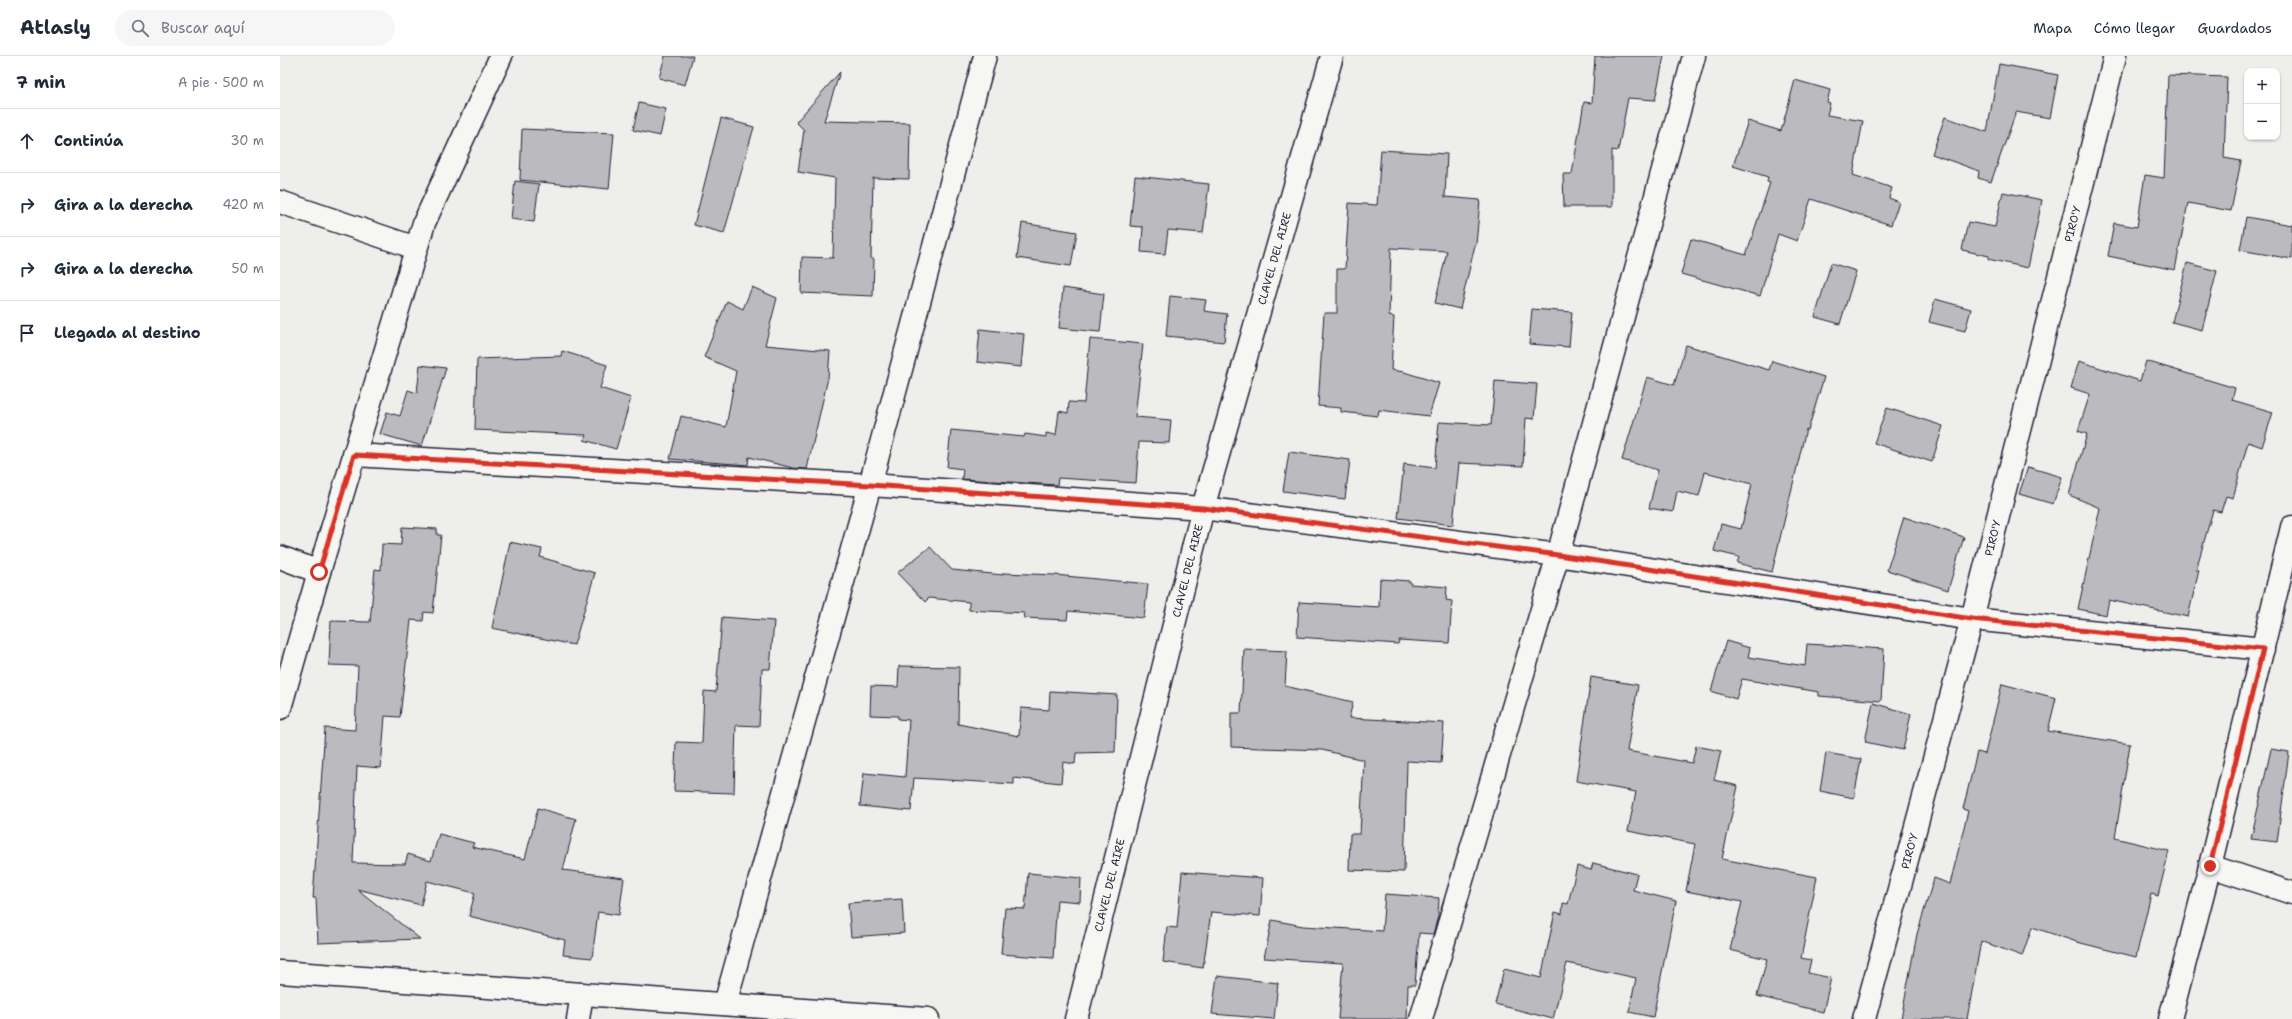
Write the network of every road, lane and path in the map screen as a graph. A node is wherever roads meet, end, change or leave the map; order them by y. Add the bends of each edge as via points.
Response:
1 (501, 56) edge
2 (985, 56) edge
3 (1332, 56) edge
4 (1694, 56) edge
5 (2115, 56) edge
6 (280, 202) edge
7 (416, 248) junction
8 (354, 455) junction
9 (870, 485) junction
10 (1203, 508) junction
11 (2292, 527) edge
12 (1558, 555) junction
13 (280, 557) edge
14 (2288, 559) edge
15 (319, 572) junction
16 (1972, 619) junction
17 (2263, 649) junction
18 (280, 708) edge
19 (2210, 866) junction
20 (2292, 893) edge
21 (280, 972) edge
22 (582, 994) junction
23 (725, 1004) junction
24 (578, 1019) edge
25 (928, 1019) edge
26 (1076, 1019) edge
27 (1421, 1019) edge
28 (1864, 1019) edge
29 (2170, 1019) edge

1 - 7 street via 424,223
2 - 9 street
3 - 10 street, CLAVEL DEL AIRE
4 - 12 street
5 - 16 street, PIRO'Y
6 - 7 street
7 - 8 street
8 - 9 street
8 - 15 street
9 - 10 street
9 - 23 street
10 - 12 street
10 - 26 street, CLAVEL DEL AIRE
11 - 14 street
12 - 16 street
12 - 27 street
13 - 15 street
14 - 17 street
15 - 18 street
16 - 17 street
16 - 28 street, PIRO'Y
17 - 19 street
19 - 20 street
19 - 29 street
21 - 22 street
22 - 23 street
22 - 24 street
23 - 25 street

